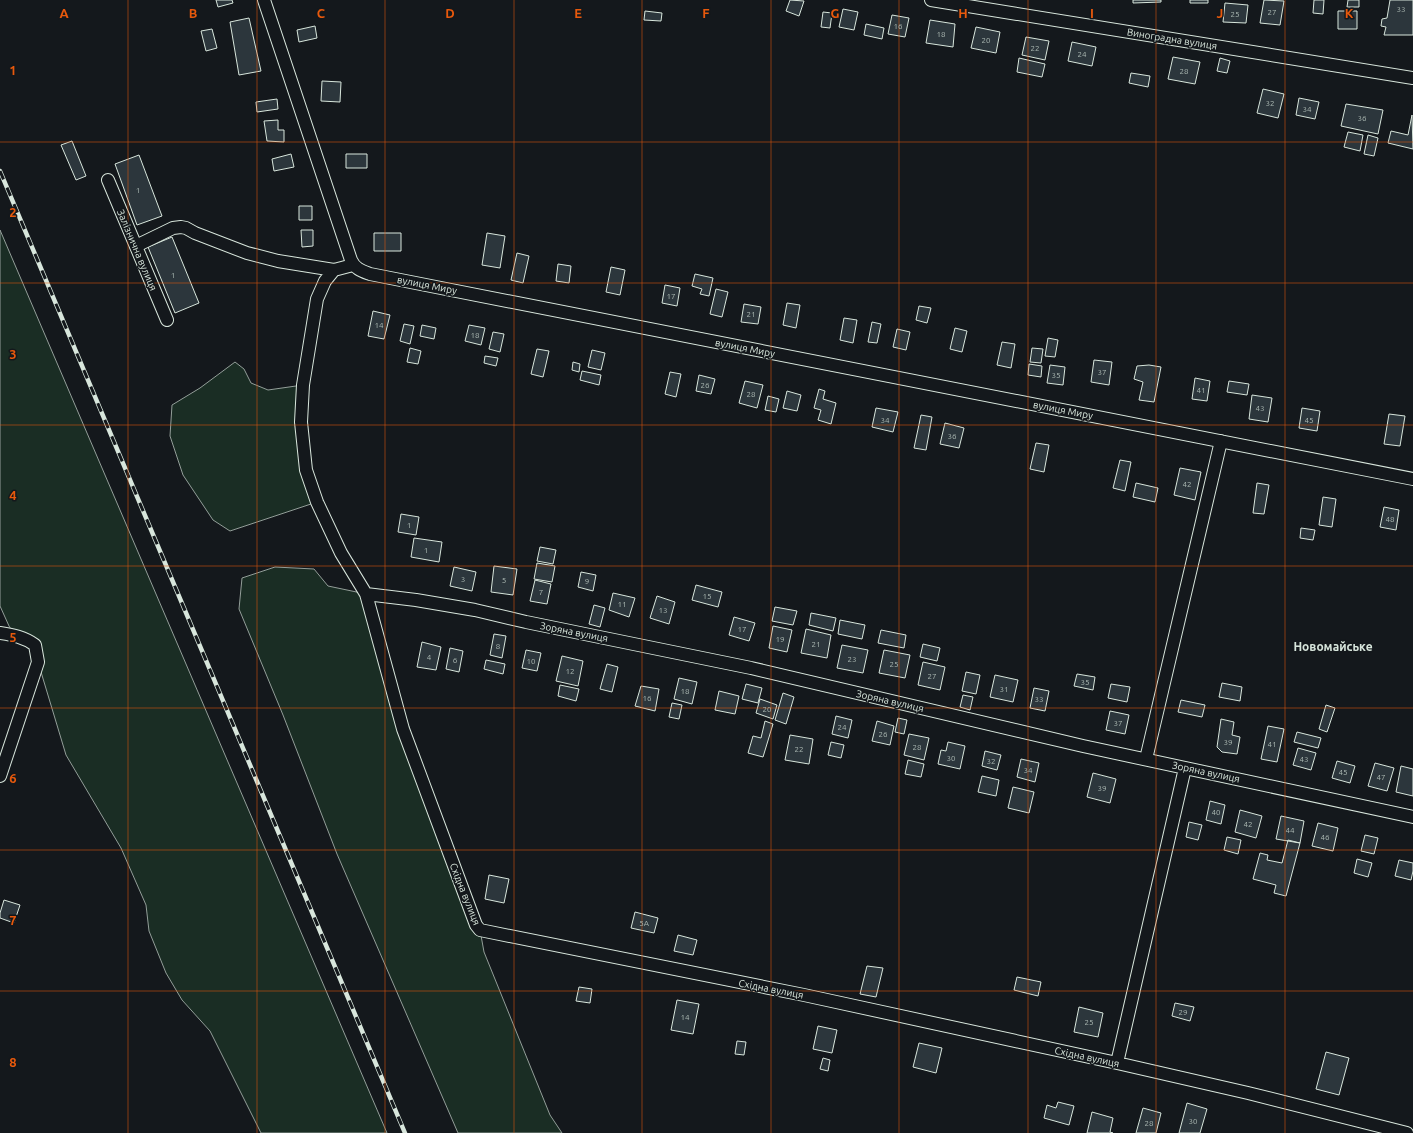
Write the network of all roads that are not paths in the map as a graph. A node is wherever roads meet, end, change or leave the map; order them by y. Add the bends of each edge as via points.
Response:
1 (264, 0) edge
2 (931, 0) edge
3 (1413, 78) edge
4 (108, 180) dead end
5 (136, 246) junction
6 (353, 265) junction
7 (334, 270) junction
8 (167, 320) dead end
9 (1221, 441) junction
10 (1413, 479) edge
11 (366, 594) junction
12 (0, 633) edge
13 (1146, 759) junction
14 (1185, 768) junction
15 (0, 776) edge
16 (1413, 817) edge
17 (1118, 1063) junction
18 (1407, 1133) edge

1 - 6 street
2 - 3 street, Виноградна вулиця
4 - 5 street, Залізнична вулиця
5 - 7 street via 173,228 181,227 253,254 278,261
5 - 8 street, Залізнична вулиця
6 - 7 street
6 - 9 street, вулиця Миру via 378,276
7 - 11 street via 325,281 318,299 303,385 301,422 306,470 317,502 341,553
9 - 10 street, вулиця Миру
9 - 13 street
11 - 13 street, Зоряна вулиця via 475,610 736,665
11 - 17 street, Східна вулиця via 403,729 480,930 804,995
12 - 15 street via 27,639 35,645 38,662
13 - 14 street, Зоряна вулиця
14 - 16 street, Зоряна вулиця
14 - 17 street
17 - 18 street, Східна вулиця

